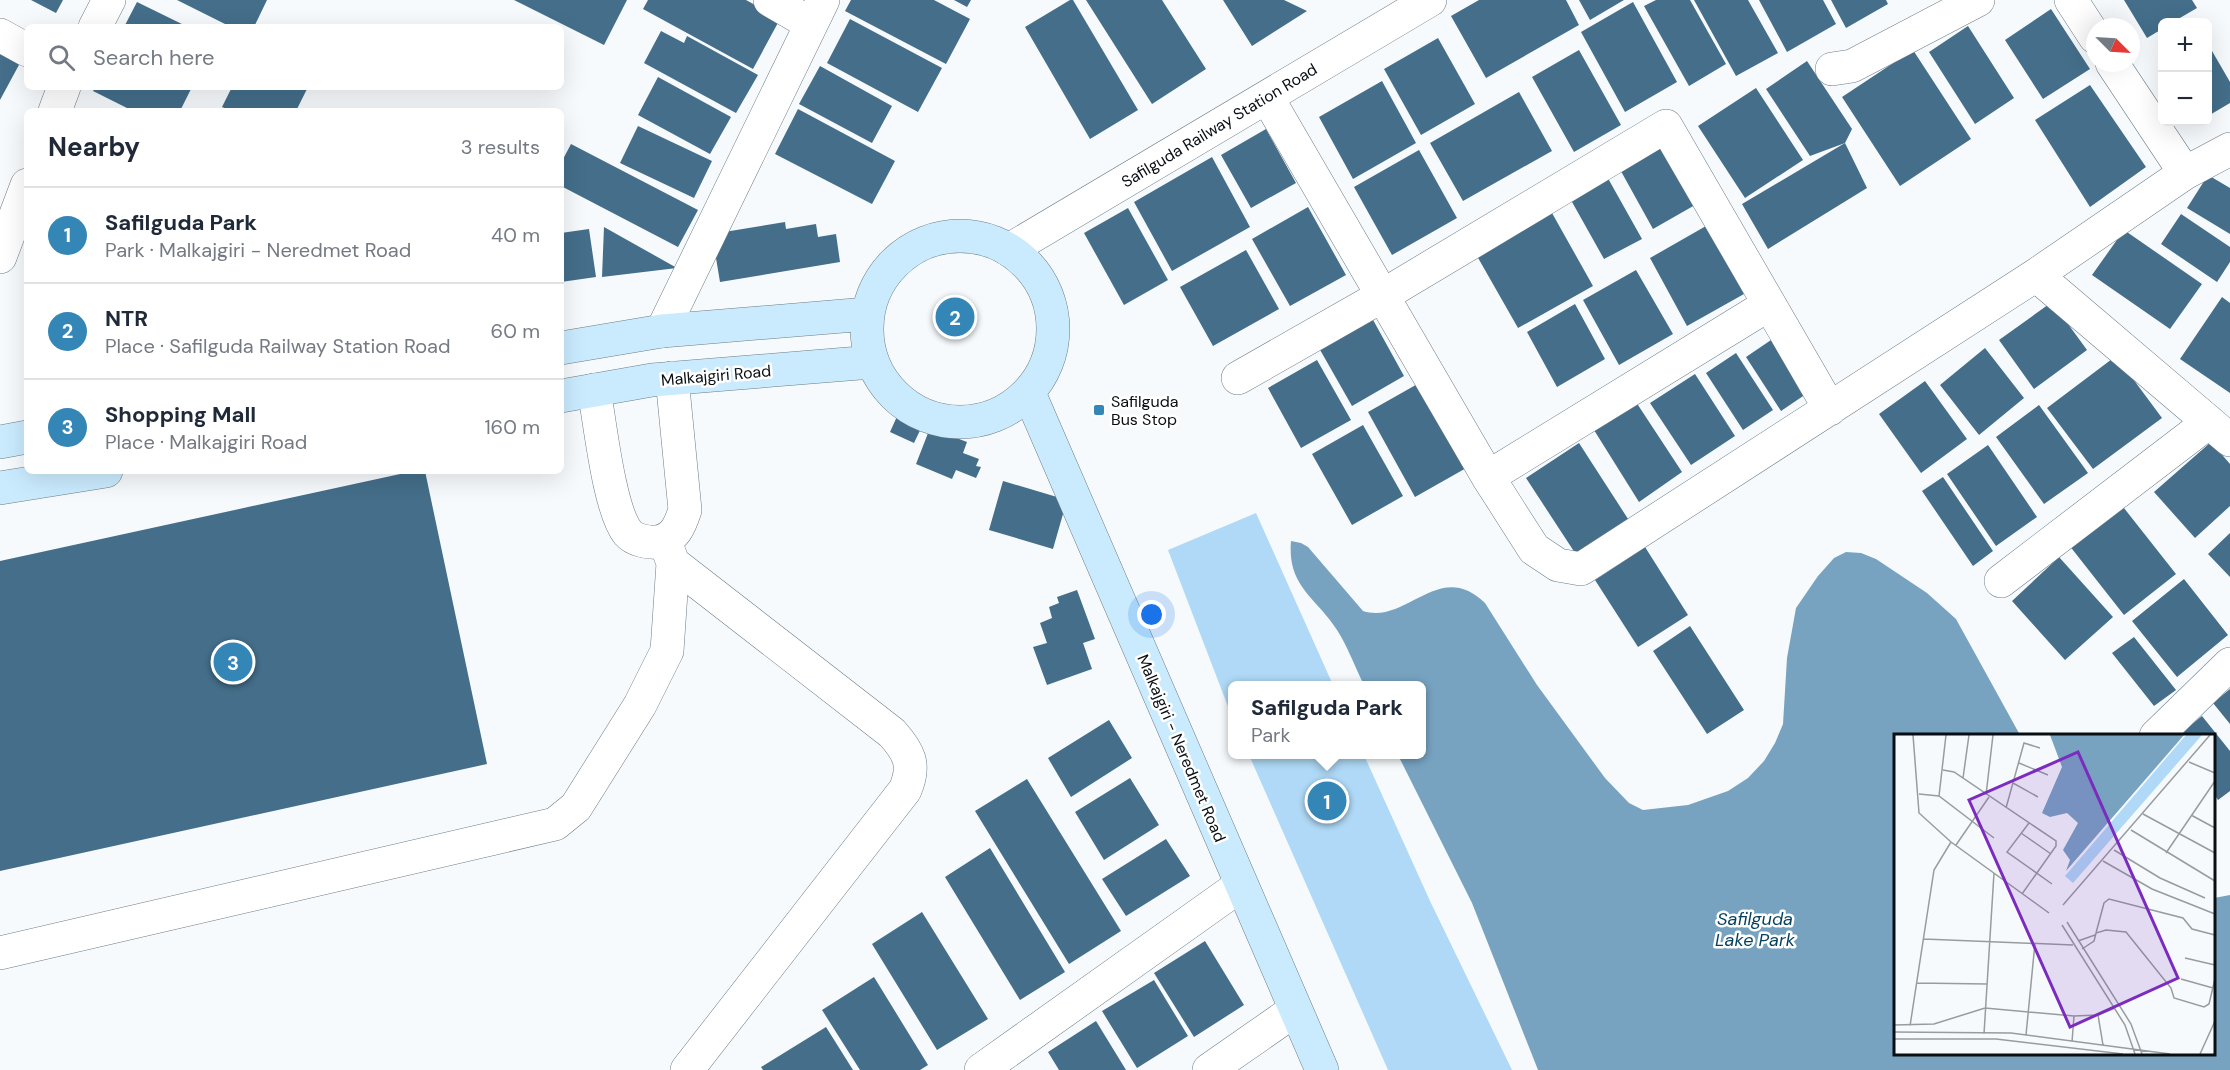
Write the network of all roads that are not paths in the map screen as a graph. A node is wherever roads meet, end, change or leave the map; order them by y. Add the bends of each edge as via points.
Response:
1 (110, 0) edge
2 (770, 0) edge
3 (1430, 0) edge
4 (1978, 0) edge
5 (2071, 0) edge
6 (817, 12) edge
7 (2086, 23) edge
8 (96, 24) edge
9 (0, 35) edge
10 (24, 48) edge
11 (1832, 69) dead end
12 (2121, 72) edge
13 (63, 90) edge
14 (1267, 97) junction
15 (56, 108) edge
16 (2213, 165) edge
17 (24, 193) edge
18 (1009, 249) junction
19 (0, 257) edge
20 (2036, 275) junction
21 (1382, 296) junction
22 (1768, 305) junction
23 (867, 314) junction
24 (662, 331) junction
25 (564, 347) edge
26 (872, 362) junction
27 (672, 378) junction
28 (1238, 378) dead end
29 (594, 390) junction
30 (1029, 393) junction
31 (564, 395) edge
32 (1830, 409) junction
33 (2219, 431) edge
34 (24, 438) edge
35 (0, 442) edge
36 (88, 474) edge
37 (1488, 477) junction
38 (0, 489) edge
39 (669, 552) junction
40 (2001, 581) dead end
41 (2230, 664) edge
42 (2157, 734) edge
43 (1241, 885) junction
44 (0, 952) edge
45 (1295, 1010) junction
46 (687, 1070) edge
47 (981, 1070) edge
48 (1209, 1070) edge
49 (1322, 1070) edge

1 - 8 street
2 - 6 street
3 - 14 street, Safilguda Railway Station Road
4 - 11 street via 1852,66
5 - 7 street
6 - 24 street
9 - 10 street
12 - 16 street
13 - 15 street
14 - 18 street, Safilguda Railway Station Road
14 - 21 street
16 - 20 street
17 - 19 street
18 - 23 main road via 966,236 943,237 921,244 885,272
18 - 30 main road via 1038,278 1048,296 1052,316 1049,357
20 - 32 street
20 - 33 street
21 - 22 street via 1666,126
21 - 28 street
21 - 37 street
22 - 32 street
22 - 37 street
23 - 24 main road
23 - 26 main road via 866,339
24 - 25 main road
26 - 27 main road, Malkajgiri Road
26 - 30 main road via 899,401 919,414 942,421 965,423 988,418
27 - 29 main road, Malkajgiri Road
27 - 39 street via 685,510
29 - 31 main road, Malkajgiri Road
29 - 39 street via 618,514 629,534
30 - 43 main road, Malkajgiri - Neredmet Road
32 - 37 street via 1581,569 1558,565 1534,549
33 - 40 street
34 - 35 main road
36 - 38 main road
39 - 44 street via 667,651 640,705 576,807 555,824
39 - 46 street via 892,733 910,759 911,777 905,790
41 - 42 street
43 - 45 main road, Malkajgiri - Neredmet Road
43 - 47 street
45 - 48 street
45 - 49 main road, Malkajgiri - Neredmet Road

